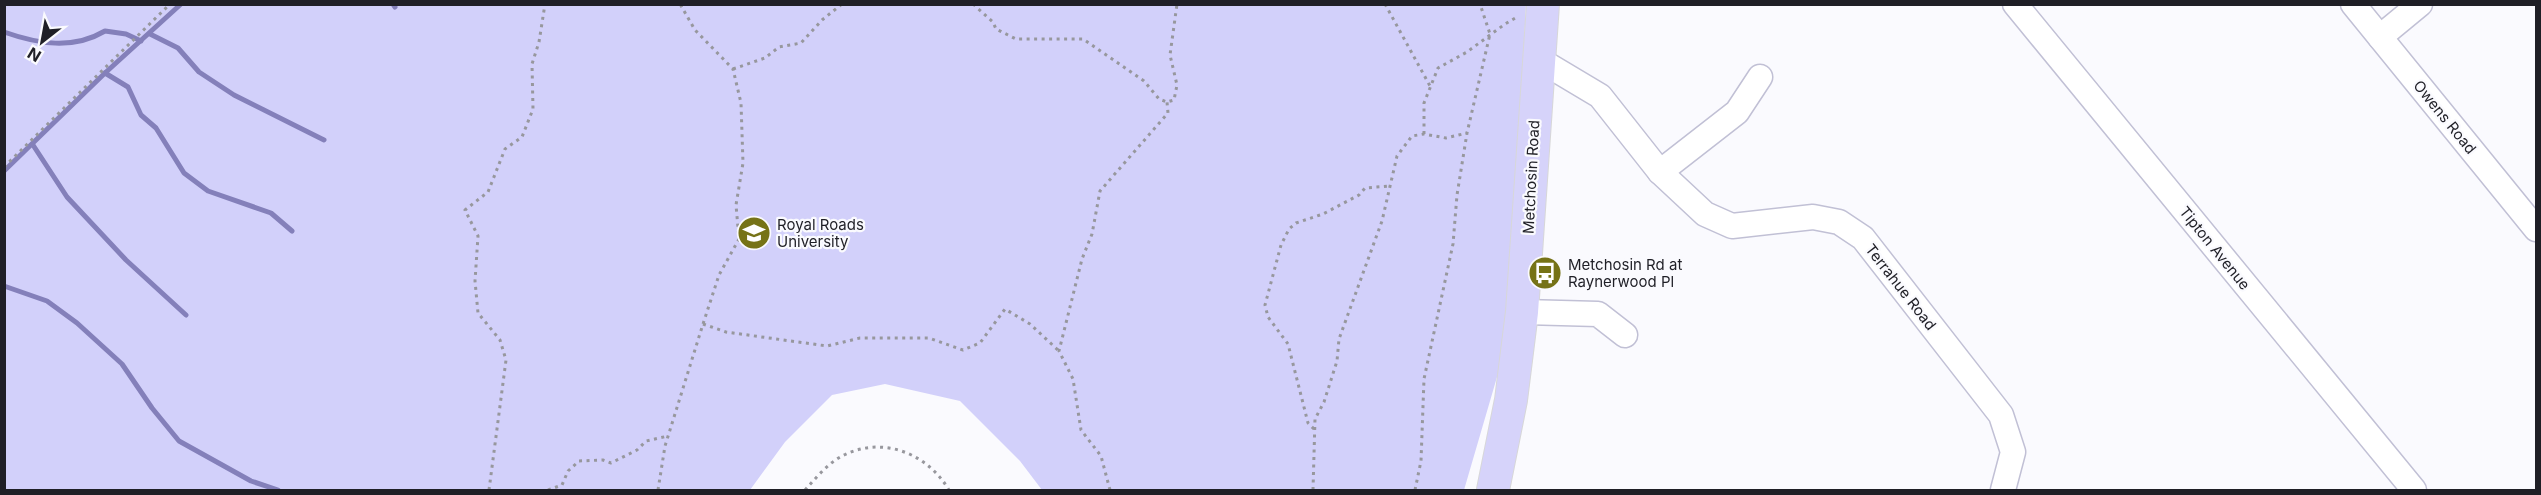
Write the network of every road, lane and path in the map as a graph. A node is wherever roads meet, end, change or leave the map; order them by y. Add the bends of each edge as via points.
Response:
1 (170, 4) edge
2 (545, 4) edge
3 (680, 4) edge
4 (842, 4) edge
5 (973, 4) edge
6 (1177, 4) edge
7 (1385, 4) edge
8 (1480, 4) edge
9 (2015, 4) edge
10 (2353, 4) edge
11 (2420, 4) edge
12 (1543, 9) edge
13 (1490, 34) junction
14 (2380, 37) junction
15 (1538, 59) junction
16 (734, 69) junction
17 (1760, 77) dead end
18 (1430, 86) junction
19 (1167, 102) junction
20 (1467, 133) junction
21 (1424, 134) junction
22 (4, 167) edge
23 (1660, 172) junction
24 (1390, 186) junction
25 (2536, 229) edge
26 (1522, 312) junction
27 (703, 324) junction
28 (1625, 335) dead end
29 (1059, 351) junction
30 (1315, 429) junction
31 (668, 436) junction
32 (489, 490) edge
33 (548, 490) edge
34 (658, 490) edge
35 (805, 490) edge
36 (949, 490) edge
37 (1110, 490) edge
38 (1312, 490) edge
39 (1415, 490) edge
40 (1493, 490) edge
41 (2004, 490) edge
42 (2415, 490) edge

1 - 22 path
2 - 32 path via 532,64 533,109 522,137 505,149 488,192 465,210 478,236 478,313 500,340 506,360
3 - 16 path via 695,30
4 - 16 path via 801,43 779,47 765,58
5 - 19 path via 996,29 1016,39 1083,39
6 - 19 path via 1170,55 1177,85 1174,100
7 - 18 path
8 - 13 path
9 - 42 street, Tipton Avenue
10 - 14 street, Owens Road
11 - 14 street
12 - 13 path via 1522,15
12 - 15 main road, Metchosin Road
13 - 18 path via 1438,68
13 - 20 path
14 - 25 street, Owens Road
15 - 23 street, Terrahue Road via 1600,96
15 - 26 main road, Metchosin Road
16 - 27 path via 741,103 743,163 736,205 739,239 719,275
17 - 23 street via 1737,112
18 - 21 path via 1424,104
19 - 29 path via 1168,113 1100,191
20 - 21 path via 1446,138
20 - 39 path via 1453,244 1424,379 1421,461
21 - 24 path via 1412,136 1397,156
23 - 41 street, Terrahue Road via 1705,214 1732,226 1813,217 1839,222 1863,238 2001,415 2013,452
24 - 30 path via 1382,222 1339,339 1337,361 1315,418
24 - 30 path via 1365,188 1323,214 1296,223 1281,245 1265,305 1268,317 1288,344 1308,423
26 - 28 street via 1598,314
26 - 40 main road, Metchosin Road via 1511,400
27 - 29 path via 726,332 827,346 860,338 930,338 963,350 980,343 1005,309 1030,324
27 - 31 path
29 - 37 path via 1074,379 1081,430 1101,456
30 - 38 path
31 - 33 path via 646,441 611,463 579,461 568,471 562,485
31 - 34 path
35 - 36 path via 841,457 876,447 914,455 935,471

